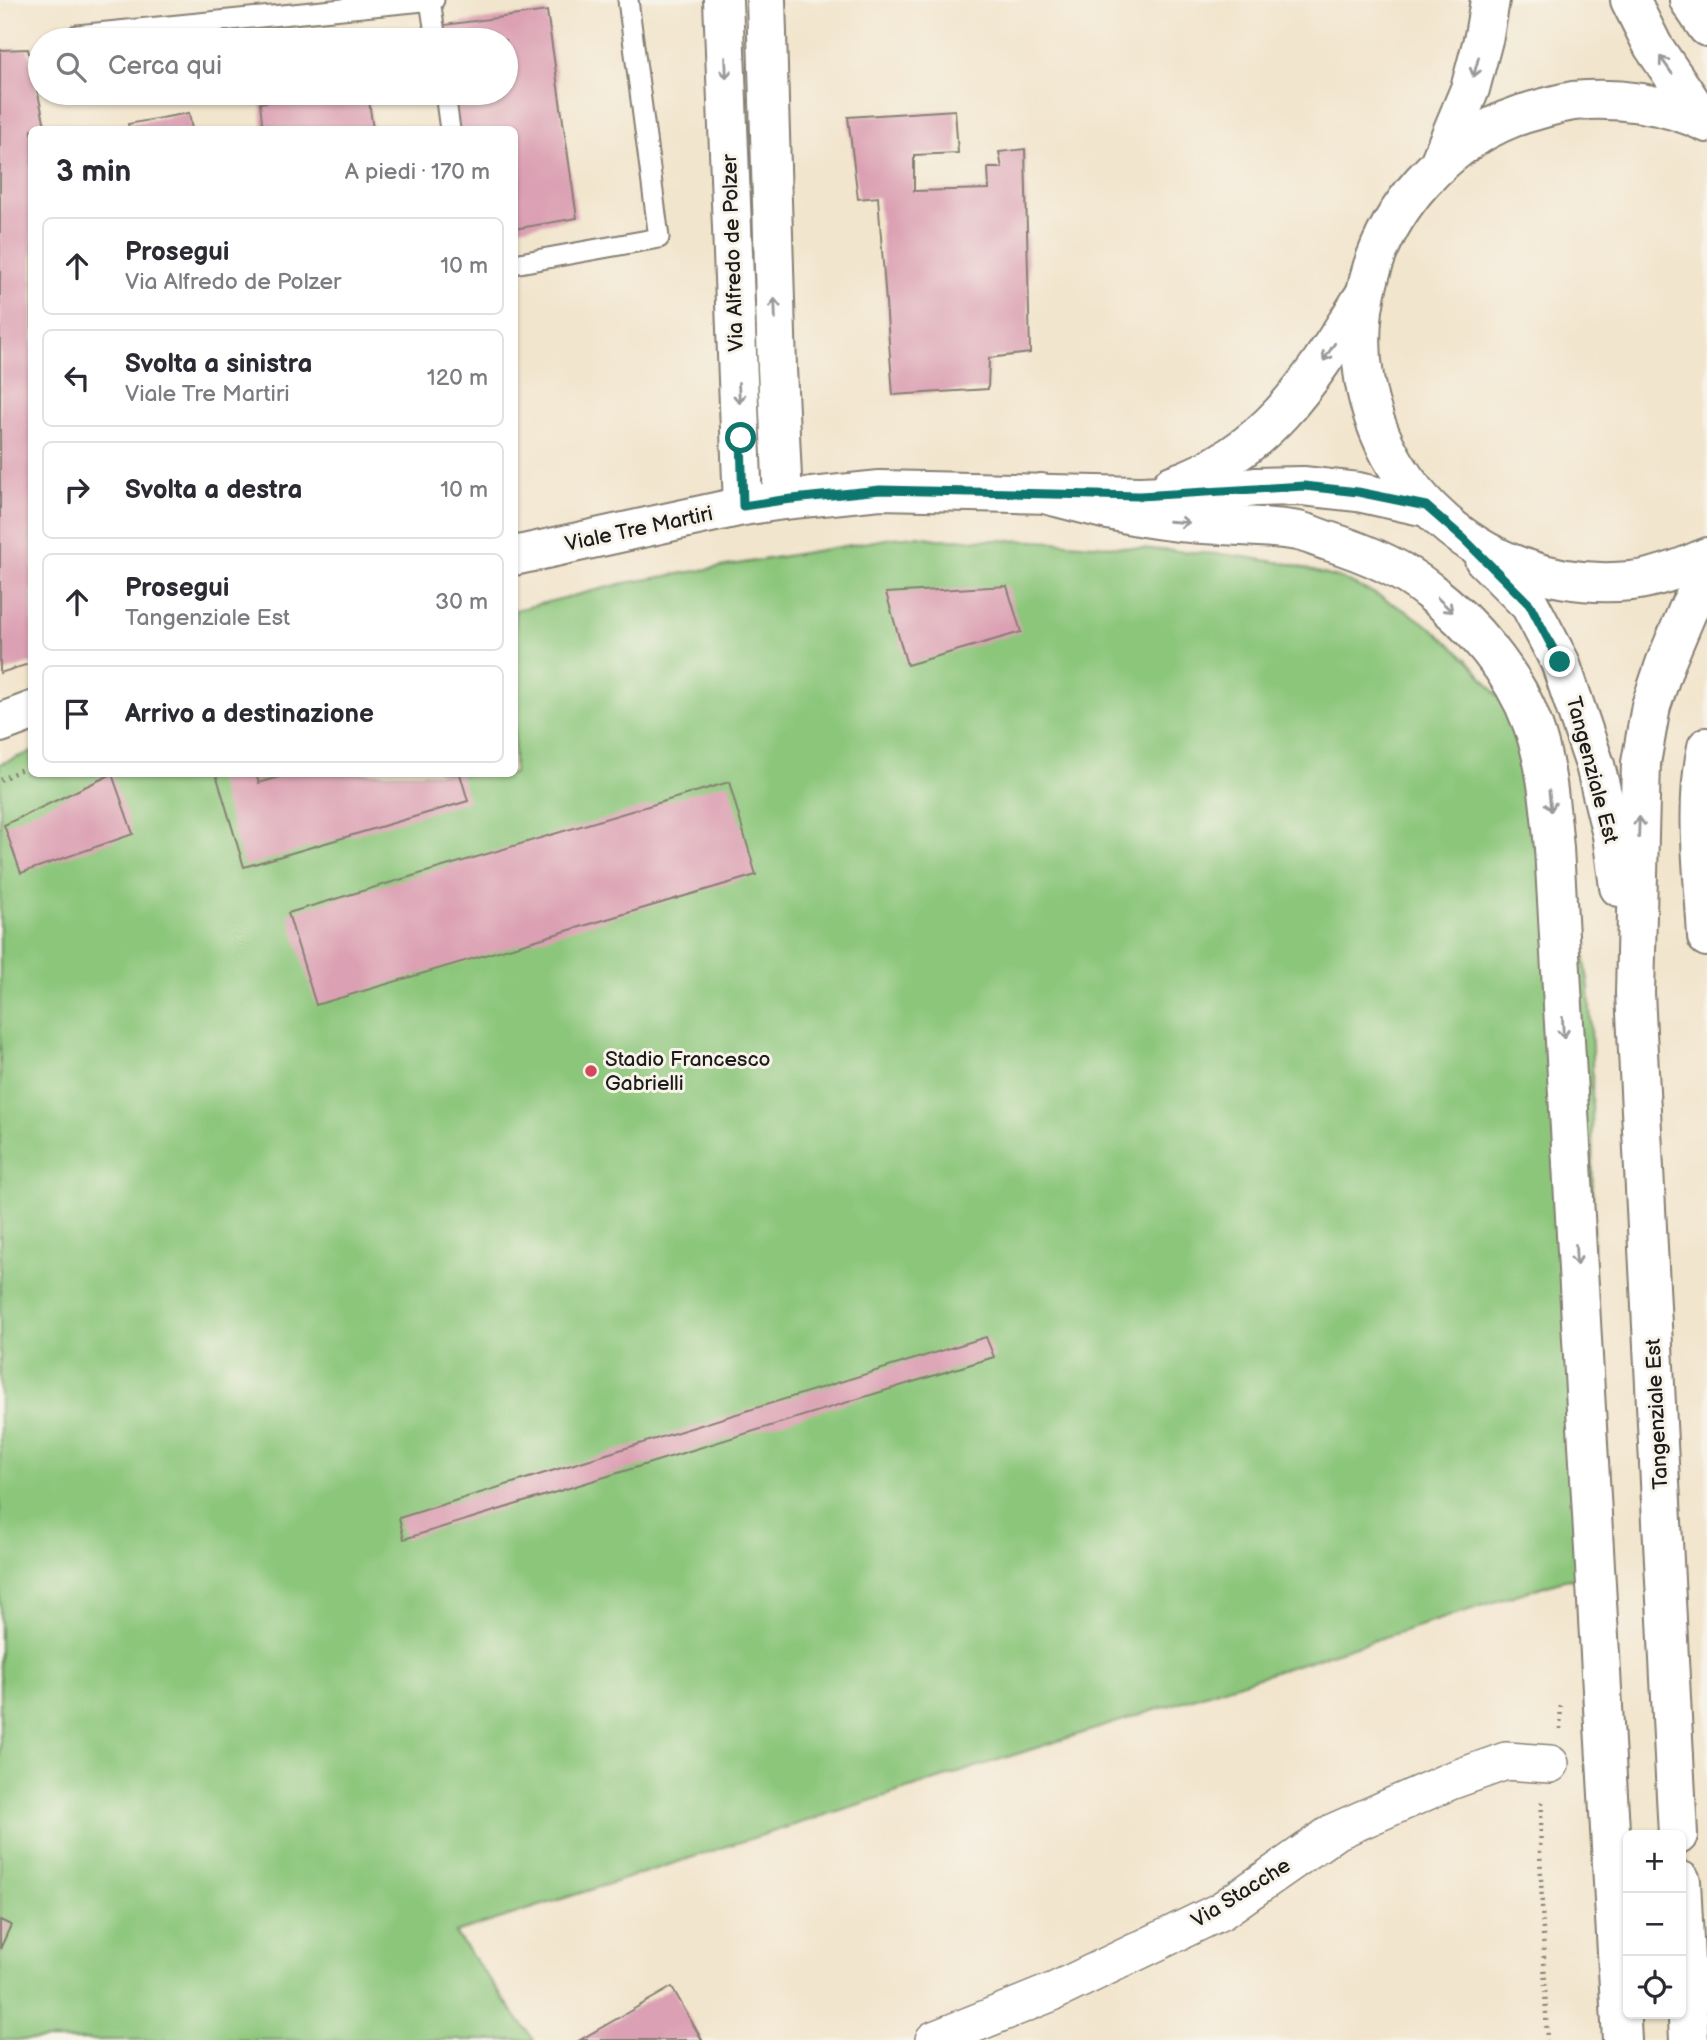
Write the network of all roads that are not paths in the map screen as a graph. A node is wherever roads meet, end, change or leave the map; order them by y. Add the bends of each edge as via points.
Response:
1 (432, 0) edge
2 (628, 0) edge
3 (723, 0) edge
4 (766, 0) edge
5 (1490, 0) edge
6 (1630, 0) edge
7 (1689, 0) edge
8 (1707, 27) edge
9 (148, 28) edge
10 (435, 28) edge
11 (447, 105) edge
12 (1706, 122) edge
13 (449, 126) edge
14 (1438, 163) junction
15 (518, 263) edge
16 (1365, 294) junction
17 (1041, 493) junction
18 (1140, 496) junction
19 (783, 500) junction
20 (743, 506) junction
21 (1426, 506) junction
22 (1464, 539) junction
23 (518, 555) edge
24 (1707, 557) edge
25 (1707, 576) edge
26 (28, 712) edge
27 (0, 723) edge
28 (1707, 747) edge
29 (1707, 937) edge
30 (1635, 993) junction
31 (1550, 1764) road end
32 (1678, 1830) edge
33 (1682, 1893) edge
34 (934, 2040) edge
35 (1622, 2040) edge
36 (1689, 2040) edge

1 - 9 lane
1 - 10 lane
2 - 15 lane via 659,238
3 -> 20 main road, Via Alfredo de Polzer
19 -> 4 main road, Via Alfredo de Polzer
5 -> 14 main road via 1471,89
12 -> 6 main road via 1653,46
7 - 8 main road
11 - 13 lane
12 - 14 main road via 1677,110 1622,100 1571,101 1518,115 1476,135
14 - 16 main road via 1408,198 1386,234
16 -> 18 main road, Viale Tre Martiri via 1293,402 1261,434 1220,464
16 - 21 main road via 1362,368 1370,406 1399,472
17 - 18 main road, Viale Tre Martiri
17 - 19 main road, Viale Tre Martiri via 880,490
17 -> 35 main road via 1174,522 1300,532 1390,566 1428,589 1489,649 1532,721 1550,795 1554,848
18 - 21 main road, Viale Tre Martiri via 1304,486
19 - 20 main road, Viale Tre Martiri
20 - 23 main road, Viale Tre Martiri
21 - 22 main road
22 - 24 main road via 1503,561 1552,577 1592,582 1633,580 1678,570
22 - 30 main road, Tangenziale Est via 1530,605 1560,662 1595,765 1612,835
30 -> 25 main road, Tangenziale Est via 1642,764 1651,706 1690,605
26 - 27 main road
28 - 29 main road via 1700,813
30 - 32 main road, Tangenziale Est
31 - 34 street, Via Stacche via 1506,1761 1334,1832 1221,1911 1055,1991
33 - 36 main road

